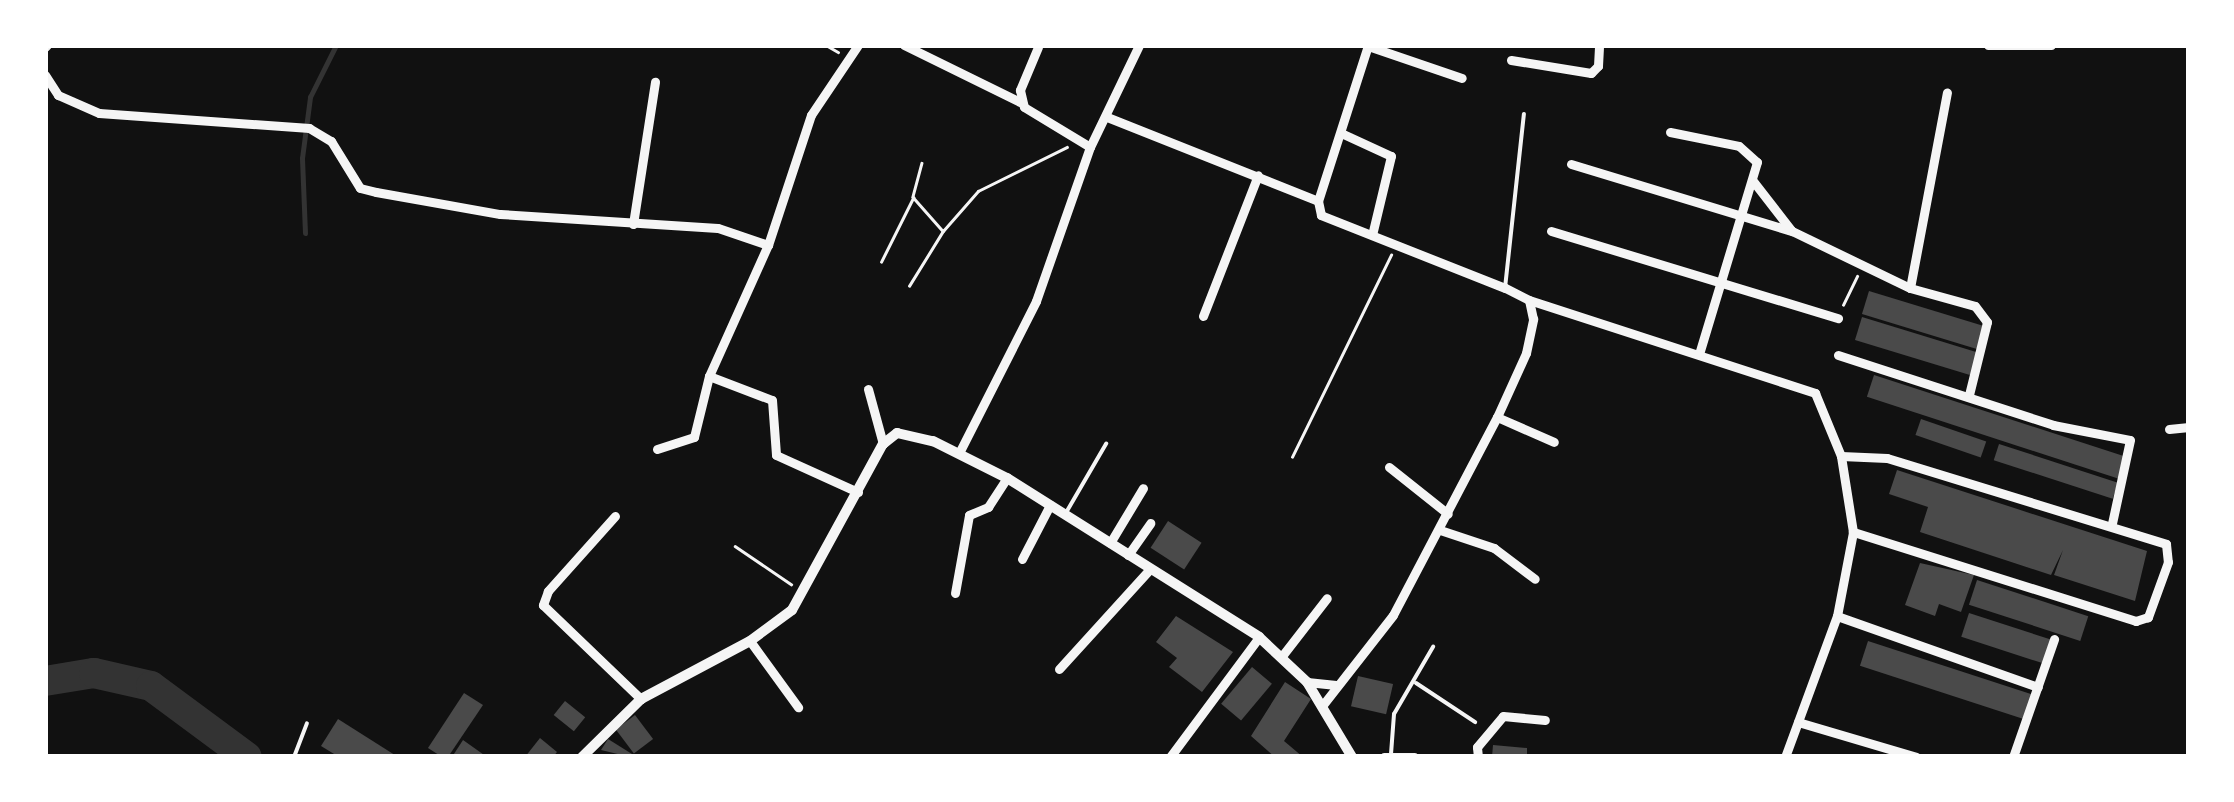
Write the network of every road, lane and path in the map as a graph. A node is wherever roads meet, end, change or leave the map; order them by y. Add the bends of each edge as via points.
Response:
1 (858, 45) edge
2 (904, 45) edge
3 (1139, 45) edge
4 (1599, 45) edge
5 (1988, 45) edge
6 (2051, 45) edge
7 (1368, 46) edge
8 (1038, 47) edge
9 (1510, 60) dead end
10 (45, 75) edge
11 (1462, 78) dead end
12 (654, 82) dead end
13 (1947, 92) dead end
14 (1022, 103) junction
15 (1524, 114) dead end
16 (1107, 116) junction
17 (1670, 132) dead end
18 (1341, 134) junction
19 (1076, 139) junction
20 (1090, 147) junction
21 (922, 162) dead end
22 (1571, 164) dead end
23 (1258, 175) junction
24 (1753, 181) junction
25 (913, 197) junction
26 (1318, 201) junction
27 (1740, 216) junction
28 (632, 224) junction
29 (942, 231) junction
30 (1551, 231) dead end
31 (1792, 232) junction
32 (1372, 235) junction
33 (1396, 244) junction
34 (768, 245) junction
35 (881, 262) dead end
36 (1721, 282) junction
37 (910, 286) dead end
38 (1505, 288) junction
39 (1910, 288) junction
40 (1528, 300) junction
41 (1202, 316) dead end
42 (1838, 318) dead end
43 (1699, 354) junction
44 (1838, 355) dead end
45 (709, 376) junction
46 (868, 389) dead end
47 (1969, 395) junction
48 (1498, 418) junction
49 (2189, 426) edge
50 (2169, 429) dead end
51 (1554, 442) dead end
52 (883, 444) junction
53 (1106, 444) dead end
54 (657, 449) dead end
55 (959, 453) junction
56 (1840, 456) junction
57 (1292, 457) dead end
58 (1388, 467) dead end
59 (1007, 478) junction
60 (1143, 488) dead end
61 (858, 492) junction
62 (1050, 506) junction
63 (1448, 514) junction
64 (1064, 515) junction
65 (615, 516) dead end
66 (1150, 522) dead end
67 (2112, 523) junction
68 (1440, 530) junction
69 (1853, 532) junction
70 (1110, 543) junction
71 (734, 546) dead end
72 (1128, 554) junction
73 (1022, 559) dead end
74 (1150, 569) junction
75 (1535, 579) dead end
76 (805, 593) junction
77 (956, 593) dead end
78 (1327, 598) dead end
79 (1837, 616) junction
80 (1258, 637) junction
81 (2054, 639) dead end
82 (750, 642) junction
83 (1434, 647) dead end
84 (1282, 656) junction
85 (1059, 669) dead end
86 (1307, 682) junction
87 (1414, 682) junction
88 (1336, 685) junction
89 (2038, 687) junction
90 (641, 699) junction
91 (1322, 706) junction
92 (798, 707) dead end
93 (1545, 720) dead end
94 (1474, 722) dead end
95 (1798, 722) junction
96 (307, 723) dead end
97 (1348, 755) edge
98 (1388, 756) edge
99 (294, 757) edge
100 (582, 757) edge
101 (1170, 757) edge
102 (1414, 757) edge
103 (1478, 757) edge
104 (1784, 757) edge
105 (1916, 757) edge
106 (2013, 757) edge

1 - 34 street via 811,115
2 - 14 street
3 - 16 street
4 - 9 street via 1591,74
5 - 6 street
7 - 11 street
7 - 18 street
8 - 14 street via 1020,90
10 - 28 street via 58,94 99,113 304,127 331,142 360,188 500,214
12 - 28 street
13 - 39 street
14 - 19 street
15 - 38 lane
16 - 20 street
16 - 23 street
17 - 24 street via 1750,150 1757,162
18 - 26 street
18 - 32 street via 1392,156
19 - 20 street
19 - 29 path via 1058,155 978,191
20 - 55 street via 1036,302
21 - 25 path
22 - 27 street
23 - 26 street
23 - 41 street
24 - 27 street
24 - 31 street
25 - 29 path
25 - 35 path
26 - 32 street via 1323,218
27 - 31 street
27 - 36 street
28 - 34 street via 718,228
29 - 37 path
30 - 36 street
31 - 39 street
32 - 33 street
33 - 38 street
33 - 57 path
34 - 45 street
36 - 42 street
36 - 43 street
38 - 40 street
39 - 47 street via 1982,313 1987,322
40 - 43 street
40 - 48 street via 1529,344
43 - 56 street via 1815,393
44 - 47 street
45 - 54 street via 694,437
45 - 61 street via 776,404 776,455
46 - 52 street
47 - 67 street via 2077,432 2130,440
48 - 51 street
48 - 63 street
49 - 50 street
52 - 55 street via 906,434
52 - 61 street
53 - 64 lane
55 - 59 street
56 - 67 street via 1888,458
56 - 69 street
58 - 63 street
59 - 62 street
59 - 77 street via 988,507 969,516
60 - 70 street
61 - 76 street
62 - 64 street
62 - 73 street
63 - 68 street
64 - 70 street
65 - 90 street via 548,590 543,605
66 - 72 street
67 - 69 street via 2170,550 2150,612 2138,622
68 - 75 street via 1494,548
68 - 88 street via 1393,615
69 - 79 street
70 - 72 street
71 - 76 path
72 - 74 street
74 - 80 street
74 - 85 street
76 - 82 street
78 - 84 street
79 - 89 street
79 - 95 street
80 - 84 street
80 - 101 street
81 - 89 street
82 - 90 street
82 - 92 street
83 - 87 lane
84 - 86 street
86 - 88 street
86 - 91 street
87 - 94 lane
87 - 98 lane via 1391,720
88 - 91 street
89 - 106 street
90 - 100 street
91 - 97 street
93 - 103 street via 1503,716 1477,747
95 - 104 street
95 - 105 street
96 - 99 lane
98 - 102 street

